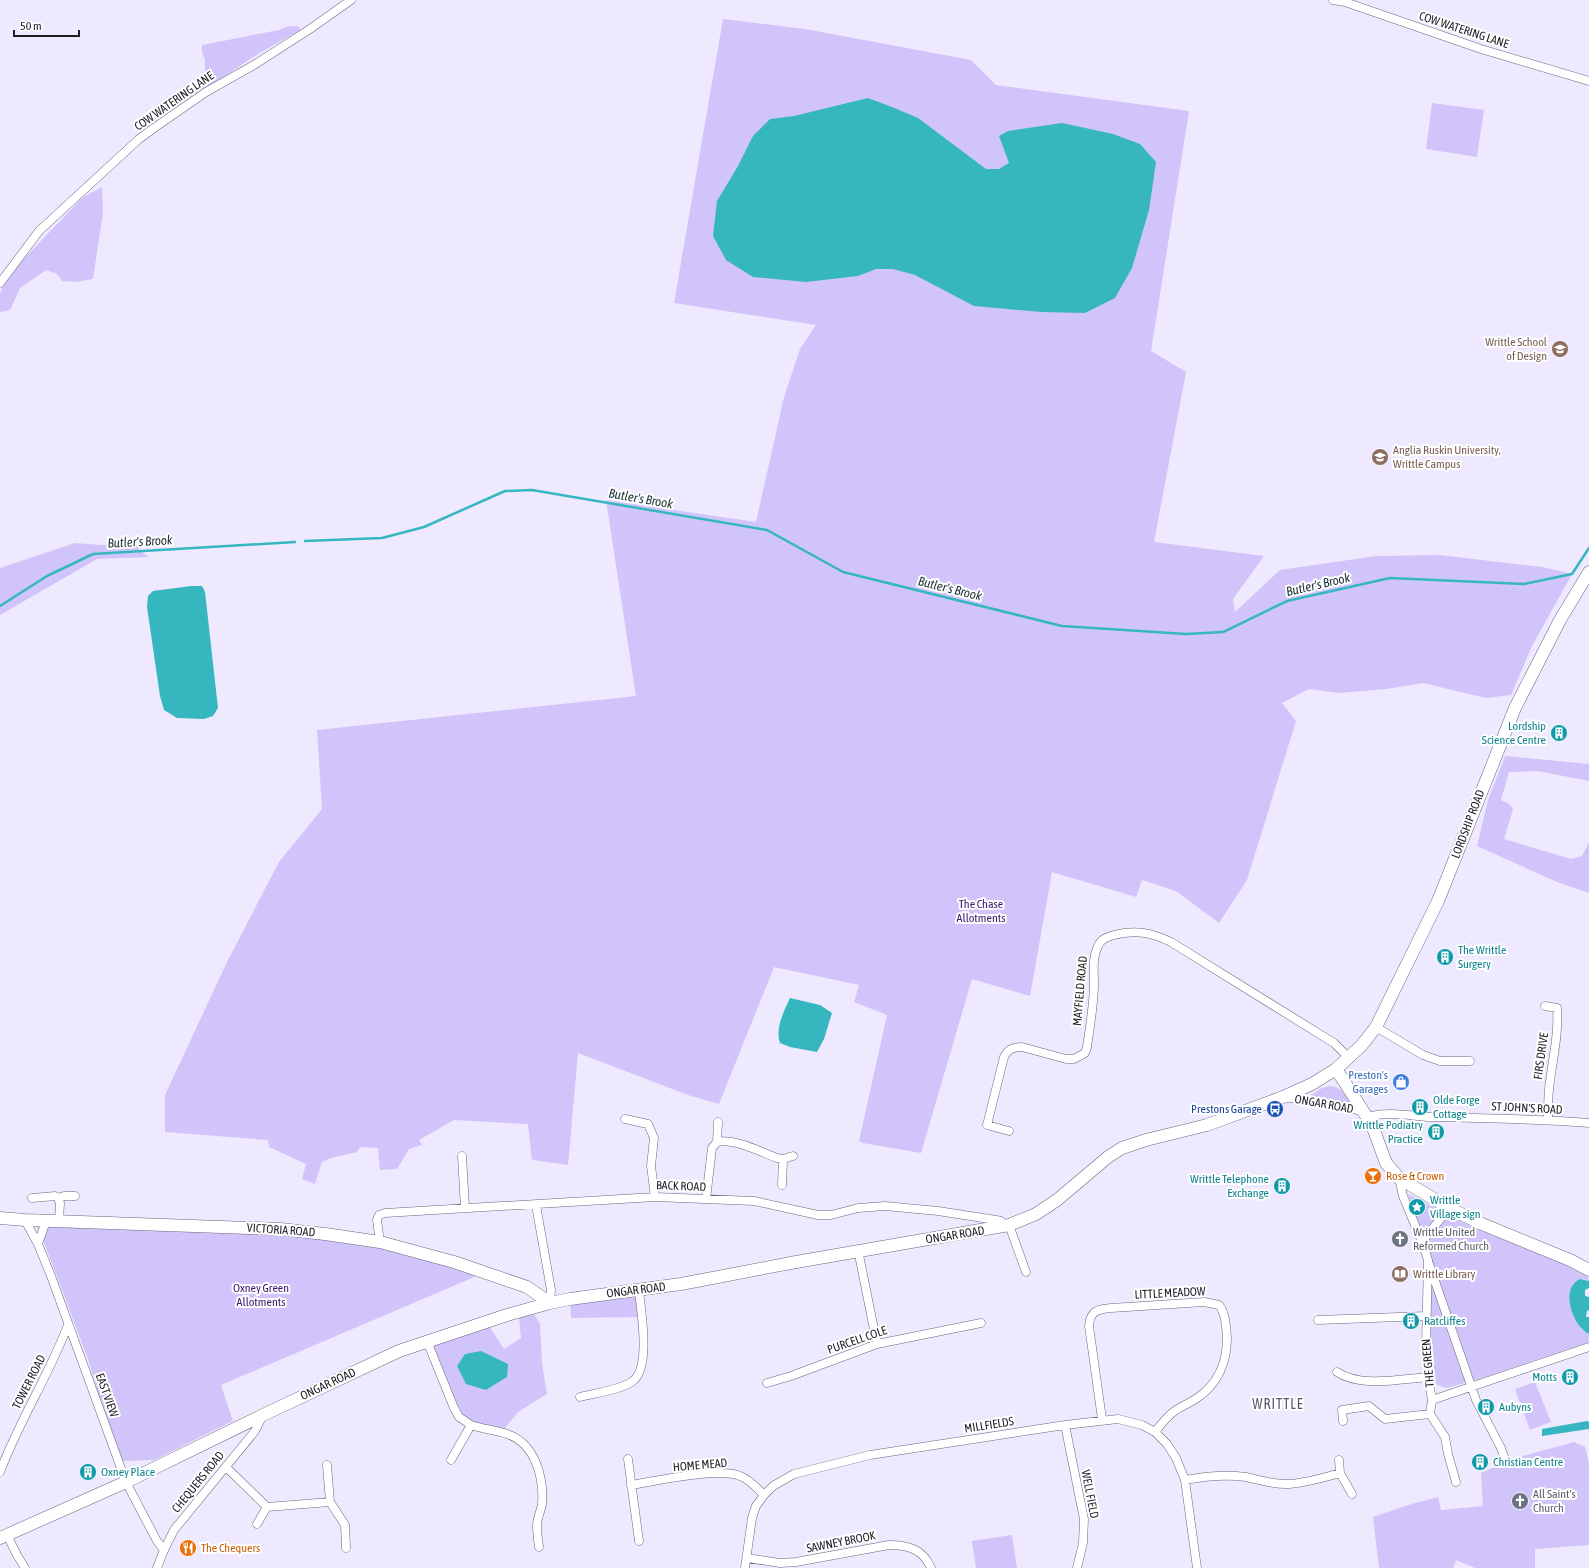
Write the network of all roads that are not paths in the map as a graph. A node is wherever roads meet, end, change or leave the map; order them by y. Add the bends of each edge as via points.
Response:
1 (351, 0) edge
2 (1333, 0) edge
3 (1589, 81) edge
4 (0, 283) edge
5 (1589, 572) edge
6 (1545, 1006) dead end
7 (1376, 1027) junction
8 (1349, 1058) junction
9 (1470, 1061) dead end
10 (1336, 1069) junction
11 (1283, 1097) junction
12 (1366, 1114) junction
13 (626, 1119) dead end
14 (1548, 1120) junction
15 (718, 1122) dead end
16 (1589, 1124) edge
17 (1009, 1131) dead end
18 (717, 1142) junction
19 (462, 1156) dead end
20 (793, 1156) dead end
21 (783, 1159) junction
22 (1399, 1178) junction
23 (782, 1185) dead end
24 (75, 1196) dead end
25 (655, 1197) junction
26 (32, 1198) dead end
27 (58, 1198) junction
28 (706, 1199) junction
29 (536, 1205) junction
30 (466, 1208) junction
31 (1449, 1208) junction
32 (0, 1218) edge
33 (25, 1220) junction
34 (46, 1221) junction
35 (59, 1222) junction
36 (1007, 1226) junction
37 (380, 1242) junction
38 (1422, 1242) junction
39 (38, 1244) junction
40 (858, 1250) junction
41 (1428, 1260) junction
42 (1589, 1270) edge
43 (1026, 1272) dead end
44 (639, 1291) junction
45 (550, 1303) junction
46 (1426, 1316) junction
47 (1318, 1320) dead end
48 (981, 1323) dead end
49 (68, 1324) junction
50 (427, 1341) junction
51 (877, 1344) junction
52 (1589, 1346) edge
53 (1337, 1372) dead end
54 (1428, 1378) junction
55 (766, 1383) dead end
56 (1472, 1386) junction
57 (580, 1397) dead end
58 (1432, 1400) junction
59 (1430, 1414) junction
60 (263, 1415) junction
61 (1102, 1419) junction
62 (1343, 1421) dead end
63 (1065, 1425) junction
64 (471, 1426) junction
65 (1154, 1432) junction
66 (628, 1459) dead end
67 (451, 1460) dead end
68 (1339, 1460) dead end
69 (1506, 1463) dead end
70 (327, 1465) dead end
71 (226, 1467) junction
72 (0, 1472) edge
73 (1340, 1473) junction
74 (1185, 1480) junction
75 (126, 1482) junction
76 (1456, 1482) dead end
77 (631, 1485) junction
78 (1352, 1494) dead end
79 (764, 1495) junction
80 (330, 1502) junction
81 (267, 1507) junction
82 (257, 1524) dead end
83 (4, 1537) edge
84 (639, 1541) dead end
85 (539, 1547) dead end
86 (346, 1548) dead end
87 (164, 1550) junction
88 (747, 1558) junction
89 (25, 1568) edge
90 (157, 1568) edge
91 (745, 1568) edge
92 (931, 1568) edge
93 (1077, 1568) edge
94 (1197, 1568) edge

1 - 4 street, COW WATERING LANE via 154,128 40,231
2 - 3 street, COW WATERING LANE via 1481,50
5 - 7 street, LORDSHIP ROAD via 1560,620 1515,708 1438,901
6 - 14 street, FIRS DRIVE via 1557,1008 1558,1020 1549,1088
7 - 8 street, LORDSHIP ROAD
7 - 9 street via 1423,1055 1440,1061
8 - 10 street, LORDSHIP ROAD
8 - 17 street, MAYFIELD ROAD via 1334,1043 1170,942 1146,933 1124,932 1103,940 1095,954 1085,1053 1074,1059 1022,1047 1006,1052 987,1125
10 - 11 street, ONGAR ROAD via 1312,1084
10 - 12 street, THE GREEN
11 - 12 street, ONGAR ROAD via 1338,1105
11 - 36 street, ONGAR ROAD via 1207,1125 1122,1148 1041,1211
12 - 14 street, ST JOHN'S ROAD
12 - 22 street, THE GREEN via 1386,1162
13 - 25 street via 648,1124 654,1138 651,1166
14 - 16 street, ST JOHN'S ROAD
15 - 18 street
18 - 21 street via 737,1143
18 - 28 street via 712,1148
19 - 30 street
20 - 21 street
21 - 23 street
22 - 31 street, THE GREEN
22 - 38 street, THE GREEN via 1403,1196
24 - 27 street
25 - 28 street, BACK ROAD
25 - 29 street, BACK ROAD
26 - 27 street
27 - 35 street
28 - 36 street, BACK ROAD via 754,1201 824,1215 885,1206 921,1209 996,1220
29 - 30 street, BACK ROAD
29 - 45 street via 551,1290
30 - 37 street, BACK ROAD via 379,1215 377,1220
31 - 38 street
31 - 42 street, THE GREEN
32 - 33 street, VICTORIA ROAD
33 - 34 street, VICTORIA ROAD
33 - 39 street, EAST VIEW
34 - 35 street, VICTORIA ROAD
34 - 39 street
35 - 37 street, VICTORIA ROAD via 280,1229
36 - 40 street, ONGAR ROAD
36 - 43 street
37 - 45 street, VICTORIA ROAD via 454,1262 514,1282 533,1290
38 - 41 street, THE GREEN
39 - 49 street, EAST VIEW
40 - 44 street, ONGAR ROAD
40 - 51 street
41 - 46 street, THE GREEN
41 - 56 street, THE GREEN
44 - 45 street, ONGAR ROAD
44 - 57 street via 643,1345 639,1375 626,1385
45 - 50 street, ONGAR ROAD
46 - 47 street
46 - 54 street, THE GREEN
48 - 51 street, PURCELL COLE
49 - 72 street, TOWER ROAD via 58,1351
49 - 75 street, EAST VIEW
50 - 60 street, ONGAR ROAD via 399,1351
50 - 64 street via 454,1408 459,1417
51 - 55 street, PURCELL COLE
52 - 56 street, THE GREEN
53 - 54 street via 1365,1382
54 - 58 street, THE GREEN
56 - 58 street, THE GREEN
56 - 69 street via 1480,1410 1501,1448
58 - 59 street
59 - 62 street via 1385,1418 1369,1406 1342,1410
59 - 76 street via 1446,1437
60 - 71 street, CHEQUERS ROAD via 255,1431
60 - 75 street, ONGAR ROAD
61 - 63 street, MILLFIELDS
61 - 65 street, MILLFIELDS via 1131,1422
61 - 65 street, LITTLE MEADOW via 1090,1326 1093,1314 1101,1309 1111,1308 1204,1302 1220,1305 1225,1316 1226,1335 1226,1356 1221,1371 1207,1391 1175,1411
63 - 79 street, MILLFIELDS via 870,1456 805,1470 783,1480
63 - 93 street, WELL FIELD via 1084,1519 1083,1543
64 - 67 street
64 - 85 street via 515,1438 530,1451 537,1463 542,1504 537,1524
65 - 74 street, MILLFIELDS via 1167,1444
66 - 77 street
68 - 73 street
70 - 80 street
71 - 81 street
71 - 87 street, CHEQUERS ROAD via 174,1530
73 - 74 street via 1288,1484 1231,1475
73 - 78 street
74 - 94 street, MILLFIELDS
75 - 83 street, ONGAR ROAD
75 - 87 street, EAST VIEW
77 - 79 street, HOME MEAD via 711,1473 732,1473 742,1476
77 - 84 street
79 - 88 street, MILLFIELDS via 756,1506 752,1518
80 - 81 street
80 - 86 street via 345,1525
81 - 82 street
83 - 89 street
87 - 90 street, CHEQUERS ROAD
88 - 91 street, MILLFIELDS
88 - 92 street, SAWNEY BROOK via 780,1563 796,1562 889,1545 902,1545 922,1554

